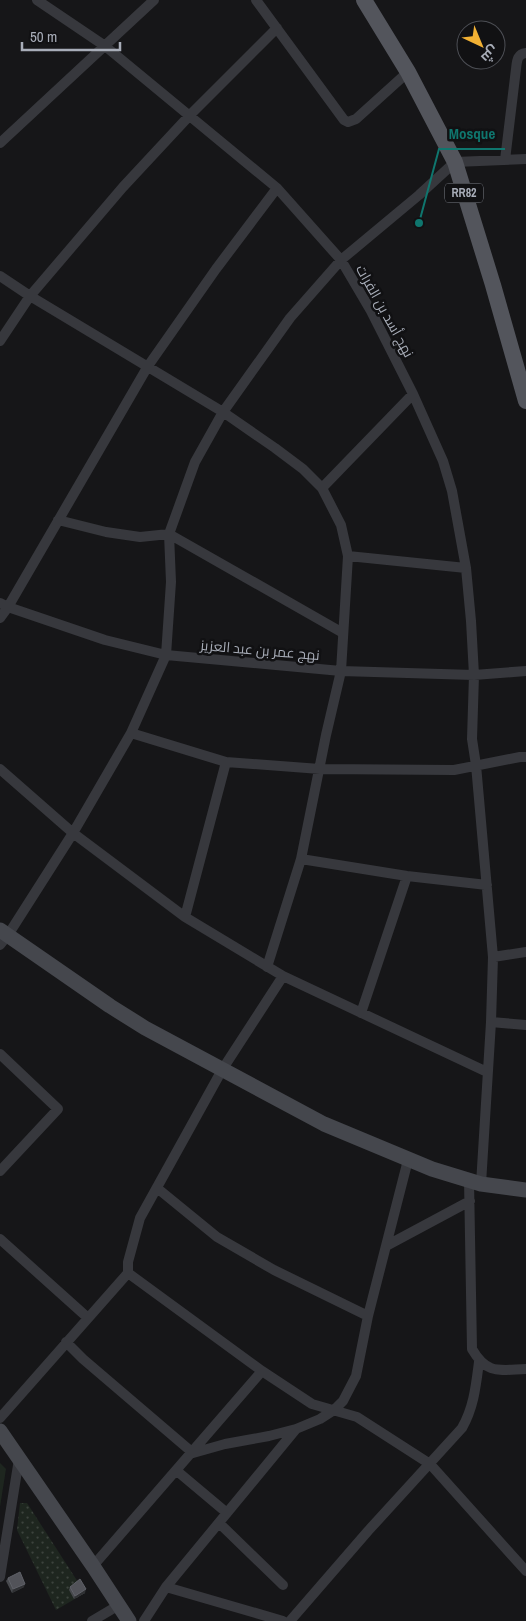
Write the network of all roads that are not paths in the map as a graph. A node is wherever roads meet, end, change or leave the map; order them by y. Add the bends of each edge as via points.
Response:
1 (37, 0) edge
2 (154, 0) edge
3 (256, 0) edge
4 (364, 0) edge
5 (277, 28) junction
6 (105, 46) junction
7 (526, 53) edge
8 (408, 72) junction
9 (190, 115) junction
10 (0, 142) edge
11 (526, 159) edge
12 (505, 160) junction
13 (455, 162) junction
14 (277, 188) junction
15 (341, 260) junction
16 (0, 276) edge
17 (30, 296) junction
18 (0, 341) edge
19 (148, 366) junction
20 (413, 394) junction
21 (526, 402) edge
22 (223, 412) junction
23 (322, 488) junction
24 (58, 520) junction
25 (169, 534) junction
26 (348, 556) junction
27 (466, 568) junction
28 (4, 605) edge
29 (0, 618) edge
30 (343, 633) junction
31 (166, 656) junction
32 (341, 670) junction
33 (526, 671) edge
34 (474, 675) junction
35 (130, 733) junction
36 (526, 757) edge
37 (226, 762) junction
38 (476, 765) junction
39 (0, 769) edge
40 (320, 770) junction
41 (73, 833) junction
42 (301, 859) junction
43 (407, 876) junction
44 (487, 885) junction
45 (185, 917) junction
46 (3, 937) edge
47 (526, 952) edge
48 (493, 957) junction
49 (267, 966) junction
50 (283, 976) junction
51 (361, 1013) junction
52 (491, 1022) junction
53 (526, 1025) edge
54 (0, 1054) edge
55 (222, 1070) junction
56 (487, 1072) junction
57 (408, 1160) junction
58 (0, 1170) edge
59 (475, 1182) junction
60 (157, 1188) junction
61 (526, 1190) edge
62 (470, 1201) junction
63 (0, 1239) edge
64 (386, 1246) junction
65 (128, 1273) junction
66 (368, 1316) junction
67 (88, 1318) junction
68 (66, 1342) junction
69 (479, 1362) junction
70 (526, 1369) edge
71 (262, 1371) junction
72 (334, 1410) junction
73 (0, 1418) edge
74 (296, 1429) junction
75 (0, 1431) edge
76 (192, 1453) junction
77 (19, 1459) junction
78 (430, 1464) junction
79 (177, 1471) junction
80 (227, 1513) junction
81 (219, 1523) junction
82 (93, 1566) junction
83 (525, 1570) edge
84 (0, 1577) edge
85 (283, 1585) dead end
86 (166, 1588) junction
87 (119, 1605) junction
88 (92, 1621) edge
89 (129, 1621) edge
90 (144, 1621) edge
91 (283, 1621) edge
92 (290, 1621) edge

1 - 6 street, نهج أسد بن الفرات
2 - 6 street
3 - 5 street
4 - 8 main road, RR82
5 - 8 street via 348,122 356,119
5 - 9 street
6 - 9 street, نهج أسد بن الفرات
6 - 10 street
7 - 12 street via 518,57
8 - 13 main road, RR82
9 - 14 street, نهج أسد بن الفرات
9 - 17 street via 123,187
11 - 12 street
12 - 13 street
13 - 15 street
13 - 21 main road, RR82
14 - 15 street, نهج أسد بن الفرات
14 - 19 street
15 - 20 street, نهج أسد بن الفرات
15 - 22 street via 290,318
16 - 17 street
17 - 18 street
17 - 19 street
19 - 22 street
19 - 24 street
20 - 23 street
20 - 27 street, نهج أسد بن الفرات via 443,461
22 - 23 street via 303,470
22 - 25 street via 195,462
23 - 26 street via 341,524
24 - 25 street via 140,537
24 - 28 street
25 - 30 street
25 - 31 street via 171,582
26 - 27 street
26 - 30 street
27 - 34 street, نهج أسد بن الفرات
28 - 29 street
28 - 31 street, نهج عمر بن عبد العزيز via 105,640
30 - 32 street
31 - 32 street, نهج عمر بن عبد العزيز
31 - 35 street
32 - 34 street, نهج عمر بن عبد العزيز
32 - 40 street
33 - 34 street, نهج عمر بن عبد العزيز
34 - 38 street, نهج أسد بن الفرات via 472,739
35 - 37 street
35 - 41 street
36 - 38 street
37 - 40 street
37 - 45 street
38 - 40 street via 454,770
38 - 44 street, نهج أسد بن الفرات
39 - 41 street
40 - 42 street
41 - 45 street
41 - 46 street
42 - 43 street
42 - 49 street
43 - 44 street
43 - 51 street
44 - 48 street, نهج أسد بن الفرات
45 - 49 street
46 - 55 street via 110,1006
47 - 48 street
48 - 52 street, نهج أسد بن الفرات
49 - 50 street
50 - 51 street
50 - 55 street
51 - 56 street
52 - 53 street
52 - 56 street, نهج أسد بن الفرات
54 - 58 street via 58,1109
55 - 57 street via 324,1124
55 - 60 street
56 - 59 street, نهج أسد بن الفرات
57 - 59 street
57 - 64 street
59 - 61 street
59 - 62 street, نهج أسد بن الفرات
60 - 65 street via 140,1218
60 - 66 street via 217,1237 274,1270
62 - 64 street
62 - 69 street, نهج أسد بن الفرات via 472,1349
63 - 67 street
64 - 66 street
65 - 67 street
65 - 71 street
66 - 72 street via 356,1376 343,1401
67 - 68 street
68 - 73 street
68 - 76 street
69 - 70 street via 491,1370
69 - 78 street via 469,1416
71 - 72 street via 312,1404
71 - 76 street
72 - 74 street
72 - 78 street via 357,1418
74 - 76 street
74 - 80 street
75 - 77 street
76 - 79 street
77 - 82 street
77 - 84 street
78 - 83 street
78 - 92 street
79 - 80 street
79 - 82 street
80 - 81 street
81 - 85 street
81 - 86 street
82 - 87 street
86 - 90 street
86 - 91 street
87 - 88 street
87 - 89 street

